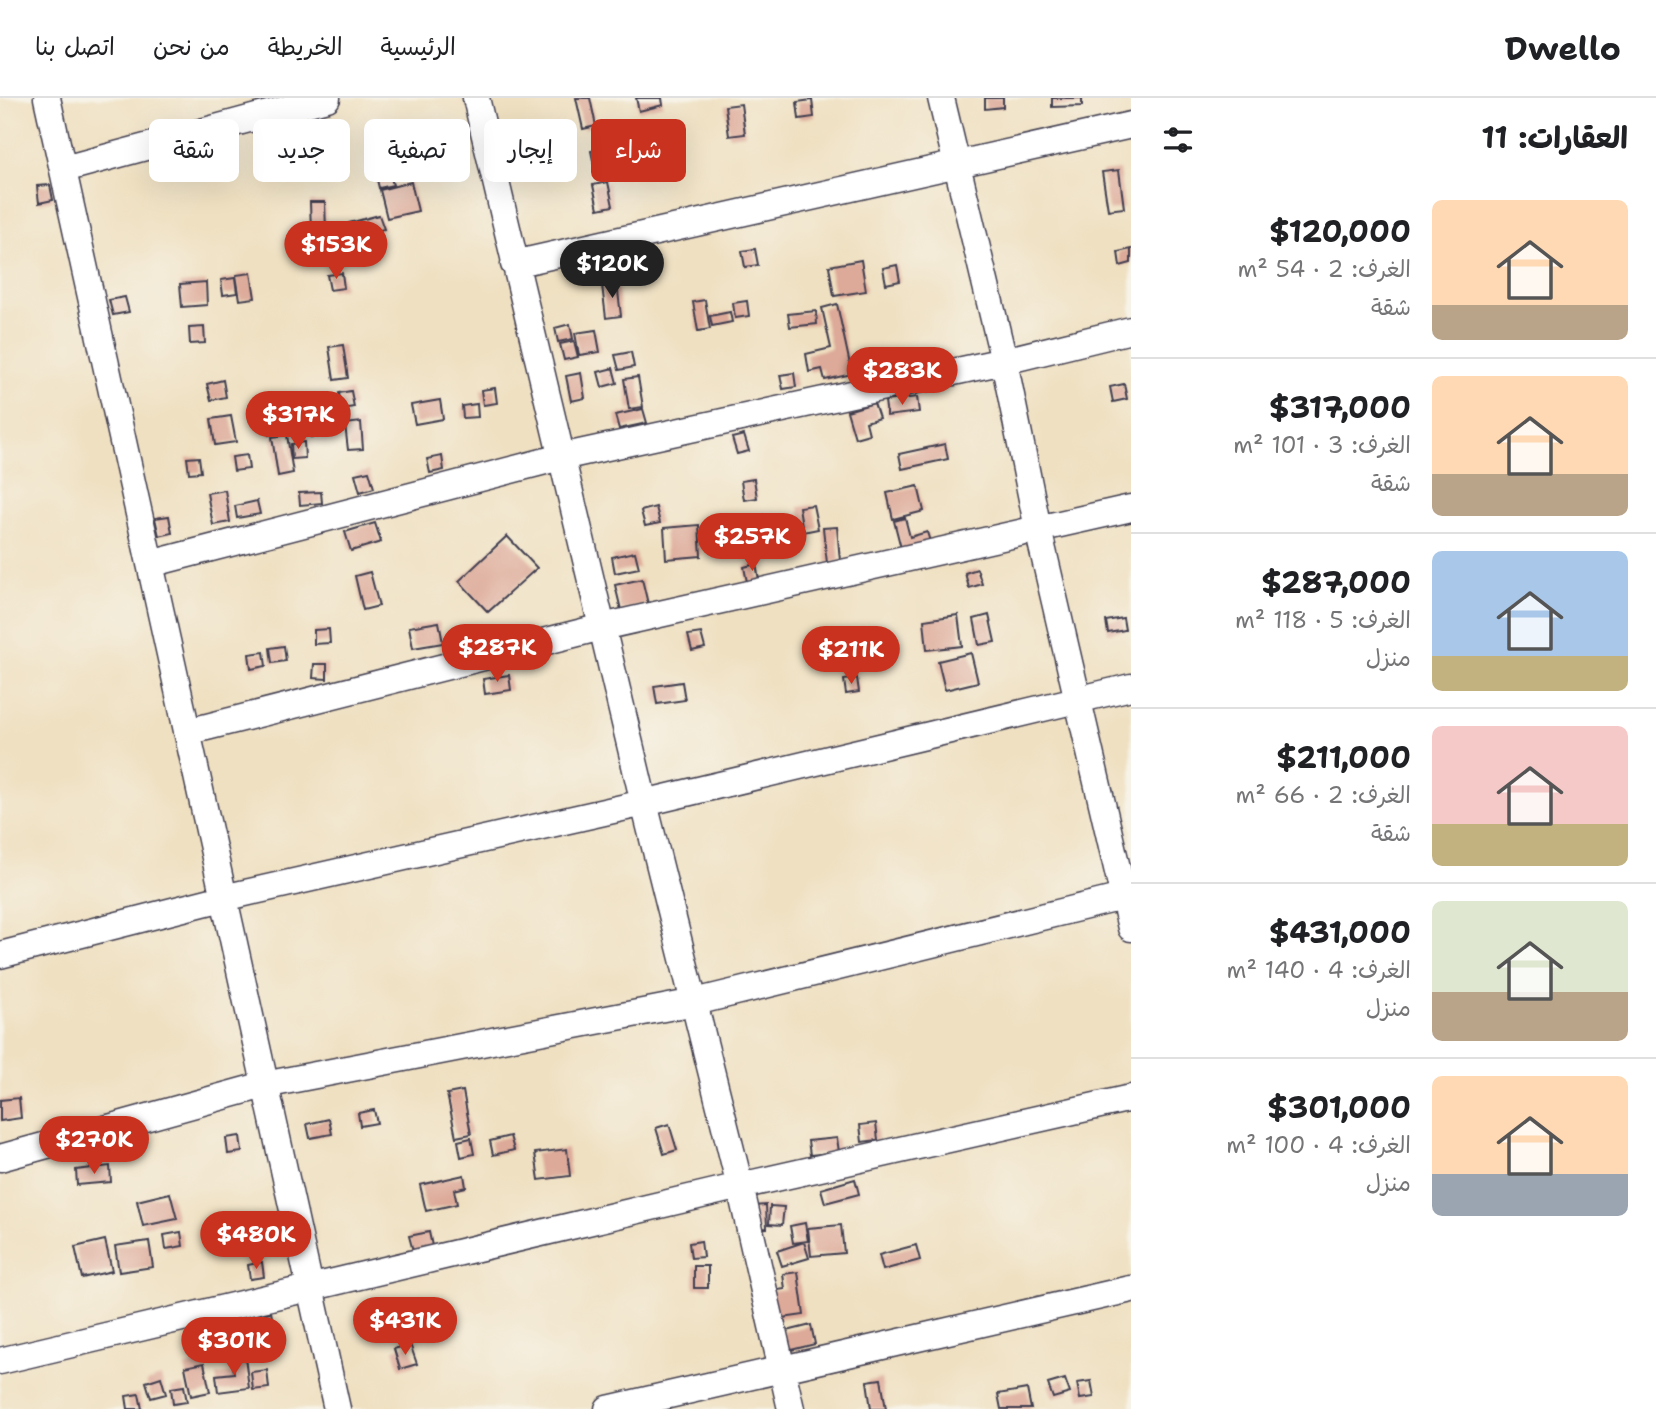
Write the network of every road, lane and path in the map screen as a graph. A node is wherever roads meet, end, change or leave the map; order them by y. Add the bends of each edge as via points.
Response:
1 (47, 98) edge
2 (327, 98) edge
3 (475, 98) edge
4 (941, 98) edge
5 (1131, 125) edge
6 (956, 164) junction
7 (64, 169) junction
8 (514, 264) junction
9 (1131, 330) edge
10 (1004, 361) junction
11 (561, 457) junction
12 (1131, 508) edge
13 (1038, 529) junction
14 (150, 564) junction
15 (602, 627) junction
16 (1131, 687) edge
17 (1078, 699) junction
18 (187, 732) junction
19 (644, 803) junction
20 (1128, 896) edge
21 (223, 898) junction
22 (1131, 928) edge
23 (0, 955) edge
24 (695, 1002) junction
25 (264, 1085) junction
26 (1131, 1098) edge
27 (0, 1158) edge
28 (740, 1186) junction
29 (311, 1286) junction
30 (1131, 1289) edge
31 (0, 1361) edge
32 (781, 1367) junction
33 (337, 1409) edge
34 (608, 1409) edge
35 (791, 1409) edge

1 - 7 street
2 - 7 street
3 - 8 street
4 - 6 street
5 - 6 street
6 - 8 street
6 - 10 street
7 - 14 street
8 - 11 street
9 - 10 street
10 - 11 street
10 - 13 street
11 - 14 street
11 - 15 street
12 - 13 street
13 - 15 street
13 - 17 street
14 - 18 street
15 - 18 street
15 - 19 street
16 - 17 street
17 - 19 street
17 - 20 street
18 - 21 street
19 - 21 street
19 - 24 street
20 - 22 street
20 - 24 street
21 - 23 street
21 - 25 street
24 - 25 street
24 - 28 street
25 - 27 street
25 - 29 street
26 - 28 street
28 - 29 street
28 - 32 street
29 - 31 street
29 - 33 street
30 - 32 street
32 - 34 street
32 - 35 street

